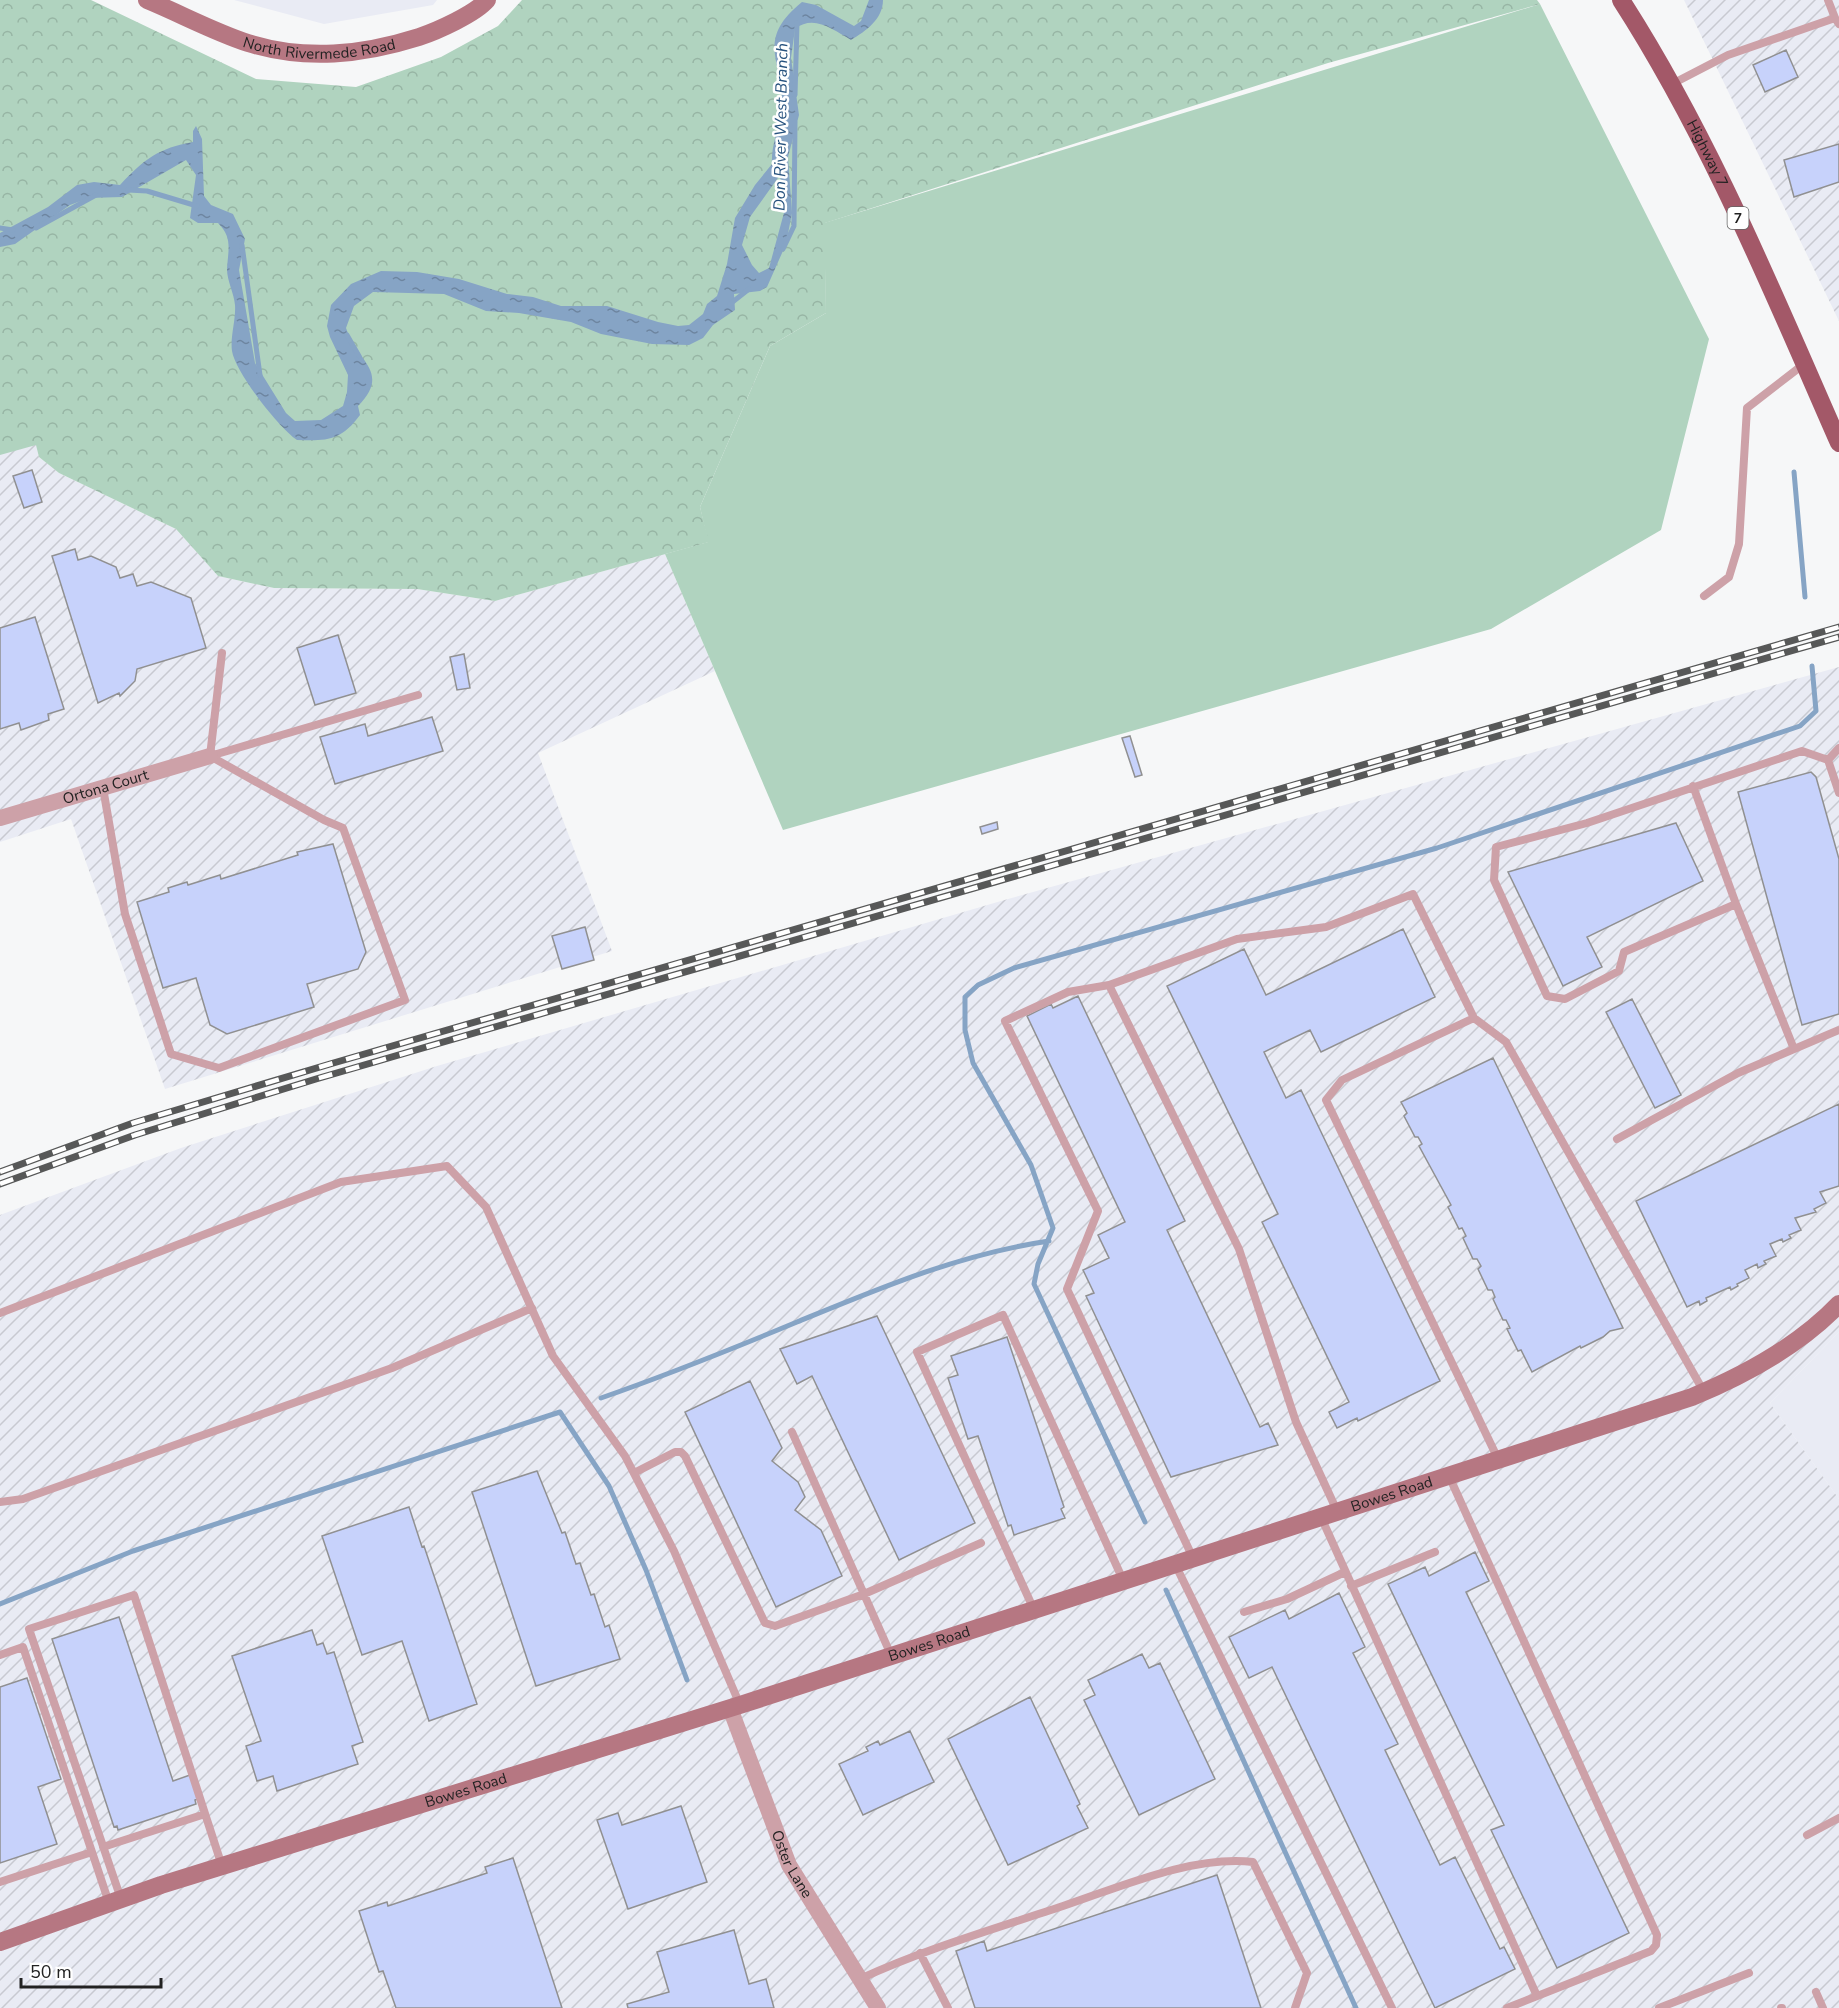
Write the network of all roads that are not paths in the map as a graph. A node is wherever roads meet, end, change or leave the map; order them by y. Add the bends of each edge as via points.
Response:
1 (147, 0) edge
2 (487, 0) edge
3 (1621, 0) edge
4 (1828, 0) edge
5 (1837, 21) edge
6 (1672, 84) junction
7 (1804, 364) junction
8 (1839, 443) edge
9 (1704, 596) dead end
10 (222, 653) dead end
11 (418, 695) dead end
12 (1839, 748) edge
13 (210, 756) junction
14 (1828, 760) junction
15 (1693, 786) junction
16 (103, 788) junction
17 (1839, 793) edge
18 (0, 818) edge
19 (1736, 903) junction
20 (1108, 985) junction
21 (1474, 1018) junction
22 (1839, 1030) edge
23 (1794, 1049) junction
24 (1617, 1139) dead end
25 (1839, 1304) edge
26 (532, 1308) junction
27 (0, 1313) edge
28 (1704, 1392) junction
29 (792, 1432) dead end
30 (1498, 1460) junction
31 (634, 1473) junction
32 (1449, 1476) junction
33 (0, 1502) edge
34 (1329, 1514) junction
35 (981, 1543) dead end
36 (1435, 1552) dead end
37 (1193, 1558) junction
38 (1175, 1564) junction
39 (1346, 1572) junction
40 (1124, 1581) junction
41 (1352, 1586) junction
42 (864, 1594) junction
43 (1034, 1610) junction
44 (1244, 1612) dead end
45 (0, 1655) edge
46 (892, 1656) junction
47 (735, 1707) junction
48 (205, 1815) junction
49 (1839, 1818) edge
50 (1807, 1835) dead end
51 (103, 1847) junction
52 (92, 1852) junction
53 (222, 1866) junction
54 (0, 1882) edge
55 (115, 1901) junction
56 (0, 1942) edge
57 (920, 1953) junction
58 (1749, 1973) dead end
59 (860, 1979) junction
60 (1816, 1992) dead end
61 (1537, 1996) junction
62 (878, 2008) edge
63 (948, 2008) edge
64 (1295, 2008) edge
65 (1392, 2008) edge
66 (1507, 2008) edge
67 (1659, 2008) edge
68 (1823, 2008) edge

1 - 2 street, North Rivermede Road via 248,43 331,56 381,50 435,32
3 - 6 main road, Highway 7 / 7
4 - 5 lane
5 - 6 lane via 1728,55
6 - 7 main road, Highway 7 / 7 via 1770,283
7 - 8 main road, Highway 7 / 7
7 - 9 lane via 1747,408 1739,544 1729,577
10 - 13 lane
11 - 13 lane
12 - 14 lane
13 - 16 street, Ortona Court
13 - 16 lane via 343,828 405,1000 219,1068 171,1054 125,914
14 - 15 lane via 1802,751
14 - 17 lane
15 - 19 lane
15 - 19 lane via 1587,823 1496,847 1494,880 1547,996 1565,999 1619,971 1624,952
16 - 18 street, Ortona Court
19 - 23 lane
20 - 21 lane via 1237,939 1326,927 1413,894
20 - 34 lane via 1239,1249
20 - 37 lane via 1068,992 1005,1021 1098,1211 1067,1289
21 - 28 lane via 1506,1042
21 - 30 lane via 1342,1080 1326,1100
22 - 23 lane
23 - 24 lane via 1738,1073
25 - 28 street, Bowes Road via 1823,1321 1745,1374
26 - 27 lane via 486,1207 447,1166 341,1182
26 - 31 lane via 553,1356
26 - 33 lane via 381,1372 23,1499
28 - 30 street, Bowes Road
29 - 42 lane
30 - 32 street, Bowes Road
31 - 42 lane via 675,1452 686,1456 765,1623 783,1626
31 - 47 lane via 674,1551
32 - 34 street, Bowes Road
32 - 61 lane via 1657,1935 1651,1951
34 - 37 street, Bowes Road
34 - 39 lane
35 - 42 lane
36 - 41 lane
37 - 38 street, Bowes Road
38 - 40 street, Bowes Road
38 - 65 lane
39 - 41 lane
39 - 44 lane via 1287,1599
40 - 43 street, Bowes Road
40 - 43 lane via 1004,1315 917,1352
41 - 61 lane
42 - 46 lane
43 - 46 street, Bowes Road
45 - 52 lane via 23,1647
46 - 47 street, Bowes Road
47 - 53 street, Bowes Road
47 - 59 street, Oster Lane via 789,1865
48 - 51 lane
48 - 51 lane via 134,1595 29,1629
48 - 53 lane
49 - 50 lane
51 - 55 lane
52 - 54 lane
52 - 55 lane
53 - 55 street, Bowes Road
55 - 56 street, Bowes Road
57 - 59 lane
57 - 63 lane
57 - 64 lane via 1151,1877 1228,1859 1253,1862 1307,1973
58 - 67 lane
59 - 62 street, Oster Lane
60 - 68 lane
61 - 66 lane

